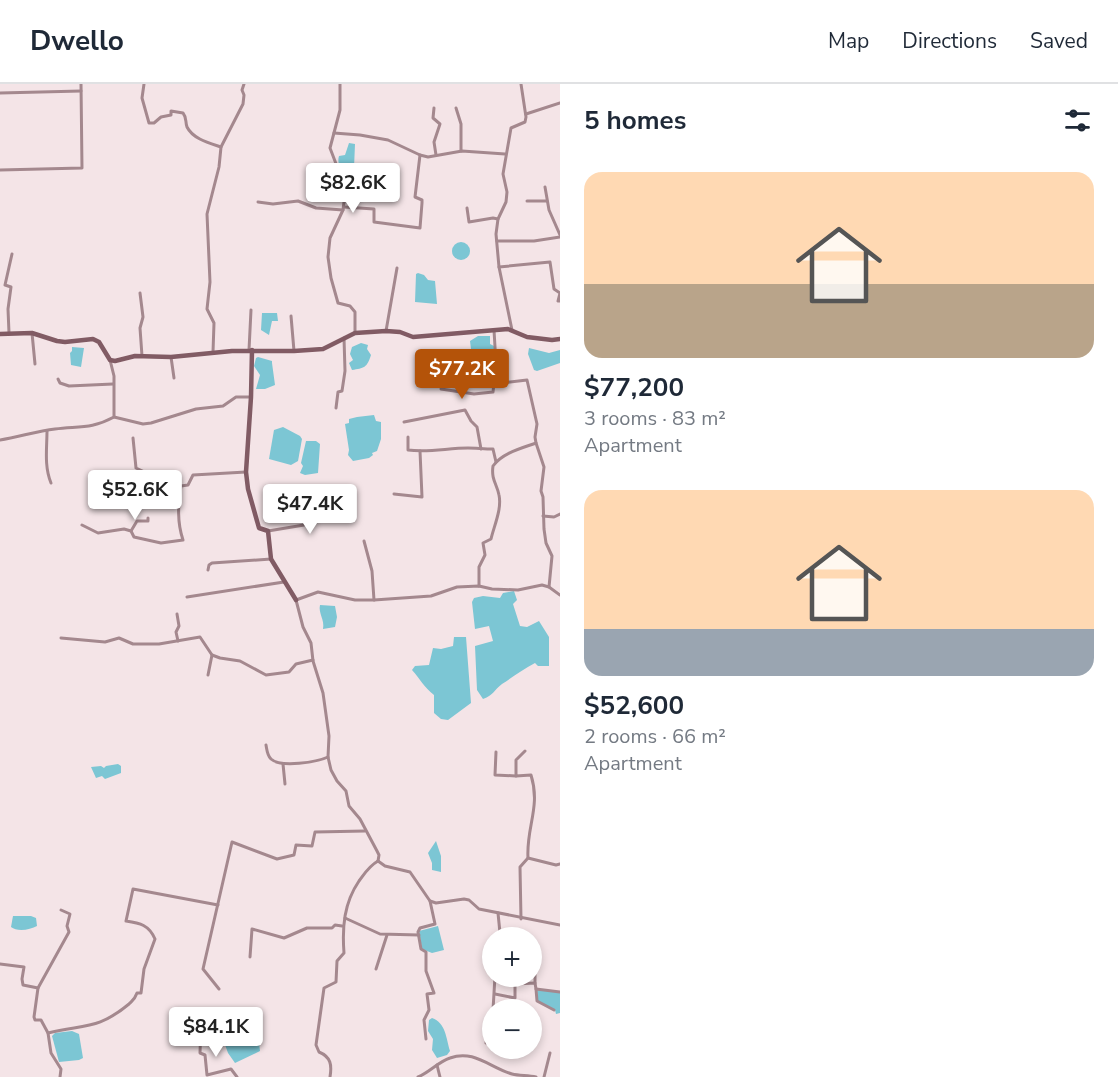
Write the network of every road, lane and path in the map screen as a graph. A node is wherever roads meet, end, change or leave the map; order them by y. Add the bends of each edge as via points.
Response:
1 (81, 84) edge
2 (144, 84) edge
3 (244, 84) edge
4 (340, 84) edge
5 (521, 84) edge
6 (81, 91) junction
7 (0, 93) edge
8 (560, 103) edge
9 (434, 108) dead end
10 (456, 108) dead end
11 (526, 114) junction
12 (334, 133) junction
13 (220, 147) junction
14 (461, 151) junction
15 (505, 154) junction
16 (420, 155) junction
17 (435, 155) junction
18 (0, 170) edge
19 (545, 187) dead end
20 (527, 201) dead end
21 (547, 201) junction
22 (258, 202) dead end
23 (343, 208) junction
24 (467, 208) dead end
25 (498, 219) junction
26 (560, 236) edge
27 (497, 241) junction
28 (12, 254) dead end
29 (499, 267) junction
30 (397, 268) dead end
31 (140, 293) dead end
32 (560, 301) edge
33 (251, 310) dead end
34 (291, 316) dead end
35 (495, 330) junction
36 (512, 330) junction
37 (386, 331) junction
38 (9, 333) junction
39 (32, 333) junction
40 (355, 333) junction
41 (0, 334) edge
42 (344, 338) junction
43 (560, 339) edge
44 (250, 350) junction
45 (294, 351) junction
46 (213, 352) junction
47 (141, 356) junction
48 (171, 357) junction
49 (110, 360) junction
50 (35, 364) dead end
51 (174, 378) dead end
52 (58, 379) dead end
53 (494, 380) junction
54 (113, 384) junction
55 (441, 388) dead end
56 (251, 397) junction
57 (336, 408) dead end
58 (114, 417) junction
59 (404, 422) dead end
60 (47, 431) junction
61 (408, 437) dead end
62 (133, 438) dead end
63 (0, 440) edge
64 (536, 443) junction
65 (481, 449) junction
66 (420, 451) junction
67 (496, 462) junction
68 (246, 472) junction
69 (51, 483) dead end
70 (181, 486) junction
71 (394, 494) dead end
72 (346, 512) dead end
73 (560, 514) edge
74 (543, 516) junction
75 (148, 518) dead end
76 (82, 525) dead end
77 (131, 531) junction
78 (268, 531) junction
79 (364, 541) dead end
80 (271, 560) junction
81 (208, 570) dead end
82 (284, 582) junction
83 (479, 586) junction
84 (549, 587) junction
85 (560, 595) edge
86 (187, 597) dead end
87 (296, 600) junction
88 (374, 600) junction
89 (177, 614) dead end
90 (61, 638) dead end
91 (178, 641) junction
92 (212, 655) junction
93 (313, 660) junction
94 (208, 675) dead end
95 (266, 745) dead end
96 (525, 751) dead end
97 (496, 752) dead end
98 (328, 757) junction
99 (283, 764) junction
100 (516, 776) junction
101 (285, 784) dead end
102 (365, 831) junction
103 (528, 858) junction
104 (378, 861) junction
105 (560, 864) edge
106 (430, 901) junction
107 (218, 905) junction
108 (61, 910) dead end
109 (498, 913) junction
110 (345, 918) junction
111 (521, 919) junction
112 (560, 925) edge
113 (342, 926) junction
114 (498, 927) edge
115 (387, 935) junction
116 (419, 935) junction
117 (250, 957) dead end
118 (0, 964) edge
119 (376, 969) dead end
120 (495, 987) edge
121 (515, 987) edge
122 (38, 988) junction
123 (219, 989) dead end
124 (536, 989) joint
125 (560, 992) edge
126 (495, 994) junction
127 (494, 999) edge
128 (554, 1010) dead end
129 (201, 1022) dead end
130 (48, 1033) junction
131 (426, 1039) dead end
132 (550, 1053) dead end
133 (437, 1065) junction
134 (60, 1077) edge
135 (237, 1077) edge
136 (330, 1077) edge
137 (418, 1077) edge
138 (440, 1077) edge
139 (536, 1077) edge
140 (544, 1077) edge

1 - 6 street
2 - 13 street via 142,98 149,123 171,115 171,111 183,113 194,135
3 - 13 street via 243,104
4 - 12 street via 340,111
5 - 11 street
6 - 7 street
6 - 18 street via 82,168
8 - 11 street
9 - 17 street via 433,118 440,123
10 - 14 street via 461,124
11 - 15 street via 525,122 511,128
12 - 16 street via 388,140
12 - 23 street via 330,148 346,180
13 - 46 street via 207,220 207,309 214,322
14 - 15 street
14 - 17 street
15 - 25 street via 503,174 507,192
16 - 17 street
16 - 23 street via 415,197 422,200 420,228 374,222 374,209
19 - 21 street
20 - 21 street
21 - 26 street
22 - 23 street via 298,201 316,208
23 - 40 street via 330,238 328,267 338,303 355,312
24 - 25 street via 469,222
25 - 27 street
26 - 27 street
27 - 29 street
28 - 38 street via 5,285 11,287
29 - 32 street via 550,262
29 - 36 street
30 - 37 street
31 - 47 street
33 - 44 street
34 - 45 street
35 - 36 street
35 - 37 street via 413,337
35 - 53 street
36 - 43 street via 540,340
37 - 40 street
38 - 39 street
38 - 41 street
39 - 49 street via 57,342 93,339
39 - 50 street
40 - 42 street
42 - 45 street via 323,348
42 - 57 street via 345,370
44 - 45 street
44 - 46 street
44 - 56 street
46 - 48 street
47 - 48 street
47 - 49 street
48 - 51 street
49 - 54 street
52 - 54 street via 69,386
53 - 55 street via 493,392
53 - 64 street via 527,380 537,424
54 - 58 street
56 - 58 street via 236,397 223,406 196,409 151,423
56 - 68 street
58 - 60 street via 98,425
59 - 65 street via 465,410 477,427
60 - 63 street
60 - 69 street
61 - 66 street via 408,450
62 - 70 street via 136,468 155,480
64 - 67 street
64 - 74 street via 544,467
65 - 66 street
65 - 67 street via 494,450
66 - 71 street via 422,497
67 - 83 street via 492,471 500,504 491,539 483,543 485,555 479,567
68 - 70 street via 193,475 188,485
68 - 78 street via 256,520 259,528
70 - 77 street via 178,501 183,540 161,543 134,537
72 - 78 street via 324,514 304,525
73 - 74 street
74 - 84 street via 552,556
75 - 77 street via 137,521
76 - 77 street via 98,533
78 - 80 street
79 - 88 street
80 - 81 street via 212,563
80 - 82 street
82 - 86 street
82 - 87 street
83 - 84 street via 519,590
83 - 88 street via 457,587 431,596
84 - 85 street
87 - 88 street via 324,592 355,600
87 - 93 street
89 - 91 street
90 - 91 street via 105,642 119,638 133,644
91 - 92 street via 200,637
92 - 93 street via 240,661 266,675 289,672 296,664
92 - 94 street
93 - 98 street via 325,702
95 - 99 street via 273,761
96 - 100 street via 516,760
97 - 100 street via 495,775
98 - 99 street
98 - 102 street via 349,806
99 - 101 street
100 - 103 street via 531,775 535,786
102 - 104 street via 379,855
102 - 107 street via 315,832 312,846 296,845 294,855 277,859 232,842
103 - 105 street
103 - 111 street via 520,867
104 - 106 street via 411,872
104 - 110 street via 367,868 352,891
106 - 109 street via 464,899 479,909
106 - 116 street via 435,924 420,928
107 - 123 street via 203,969
107 - 130 street via 133,889 126,921 142,924 155,939 144,969 141,993 116,1015 94,1026
108 - 122 street via 70,914 69,932
109 - 111 street
109 - 114 street
110 - 113 street
110 - 115 street
111 - 112 street
113 - 117 street via 307,928 284,938 252,929
113 - 136 street via 344,953 337,961 336,982 324,988 316,1045 330,1060
115 - 116 street
115 - 119 street
116 - 131 street via 434,993 427,994
118 - 122 street via 24,967 23,985
120 - 126 street
121 - 126 street via 515,998
122 - 130 street via 33,1017 41,1020
124 - 125 street
124 - 128 street via 537,1001
126 - 127 street
129 - 135 street via 200,1053 205,1054 207,1075 231,1070
130 - 134 street via 51,1053 61,1069
132 - 140 street
133 - 137 street
133 - 138 street
133 - 139 street via 466,1055 514,1074

